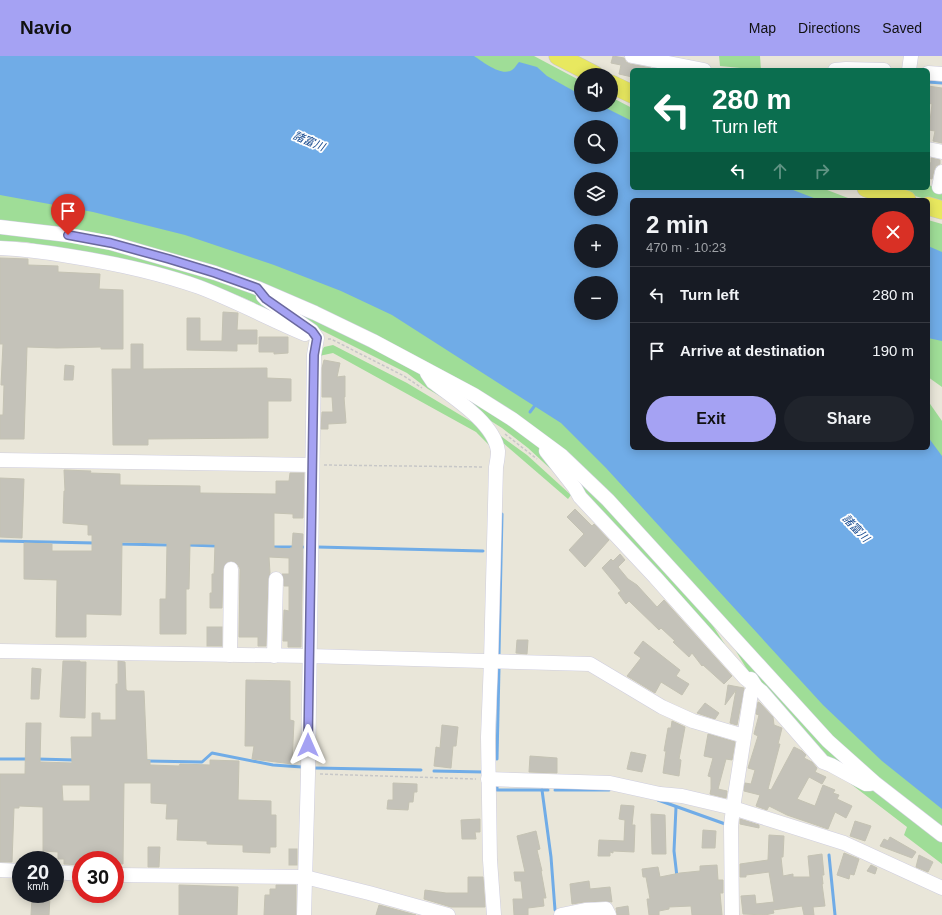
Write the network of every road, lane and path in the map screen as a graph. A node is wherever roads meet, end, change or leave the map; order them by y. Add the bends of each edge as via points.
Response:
1 (558, 56) edge
2 (632, 56) edge
3 (911, 56) edge
4 (581, 68) edge
5 (694, 68) edge
6 (909, 68) edge
7 (930, 73) edge
8 (942, 74) edge
9 (618, 87) edge
10 (630, 93) edge
11 (930, 149) edge
12 (942, 152) edge
13 (942, 172) edge
14 (939, 187) dead end
15 (873, 190) edge
16 (900, 198) edge
17 (930, 207) edge
18 (942, 210) edge
19 (0, 227) edge
20 (0, 248) edge
21 (257, 288) junction
22 (317, 338) junction
23 (424, 368) junction
24 (543, 441) junction
25 (0, 460) edge
26 (312, 465) junction
27 (496, 467) junction
28 (231, 569) dead end
29 (276, 578) dead end
30 (714, 615) junction
31 (0, 651) edge
32 (230, 655) junction
33 (274, 656) junction
34 (309, 656) junction
35 (491, 661) junction
36 (756, 687) junction
37 (744, 736) junction
38 (308, 774) junction
39 (488, 779) junction
40 (875, 783) junction
41 (733, 808) junction
42 (942, 835) edge
43 (0, 870) edge
44 (12, 871) edge
45 (124, 874) edge
46 (305, 877) junction
47 (942, 888) edge
48 (304, 915) edge
49 (448, 915) edge
50 (494, 915) edge
51 (561, 915) edge
52 (609, 915) edge
53 (732, 915) edge

1 - 4 main road
2 - 5 street
3 - 6 street
7 - 8 street
9 - 10 main road
11 - 12 street
13 - 14 street
15 - 16 main road
17 - 18 main road
19 - 21 street via 111,243
20 - 22 street via 107,262 147,271 212,292 279,324
21 - 22 street via 266,299 312,331
21 - 23 street via 360,334
22 - 26 street via 314,355
23 - 24 street via 474,394
23 - 27 street via 432,382 488,428 498,452
24 - 30 street via 608,500
24 - 36 street via 544,448 580,497
25 - 26 street
26 - 27 path
26 - 34 street
27 - 35 street
28 - 32 street
29 - 33 street
30 - 36 street via 719,630
30 - 40 street via 828,741
31 - 32 street
32 - 33 street
33 - 34 street
34 - 35 street
34 - 38 street
35 - 37 street via 590,664 662,707 693,721
35 - 39 street
36 - 37 street via 751,693
36 - 40 street via 823,762 866,784
37 - 41 street
38 - 39 path
38 - 46 street
39 - 41 street via 610,783
39 - 50 street
40 - 42 street
41 - 47 street via 844,843
41 - 53 street
43 - 44 street
45 - 46 street
46 - 48 street
46 - 49 street
51 - 52 street via 606,909

